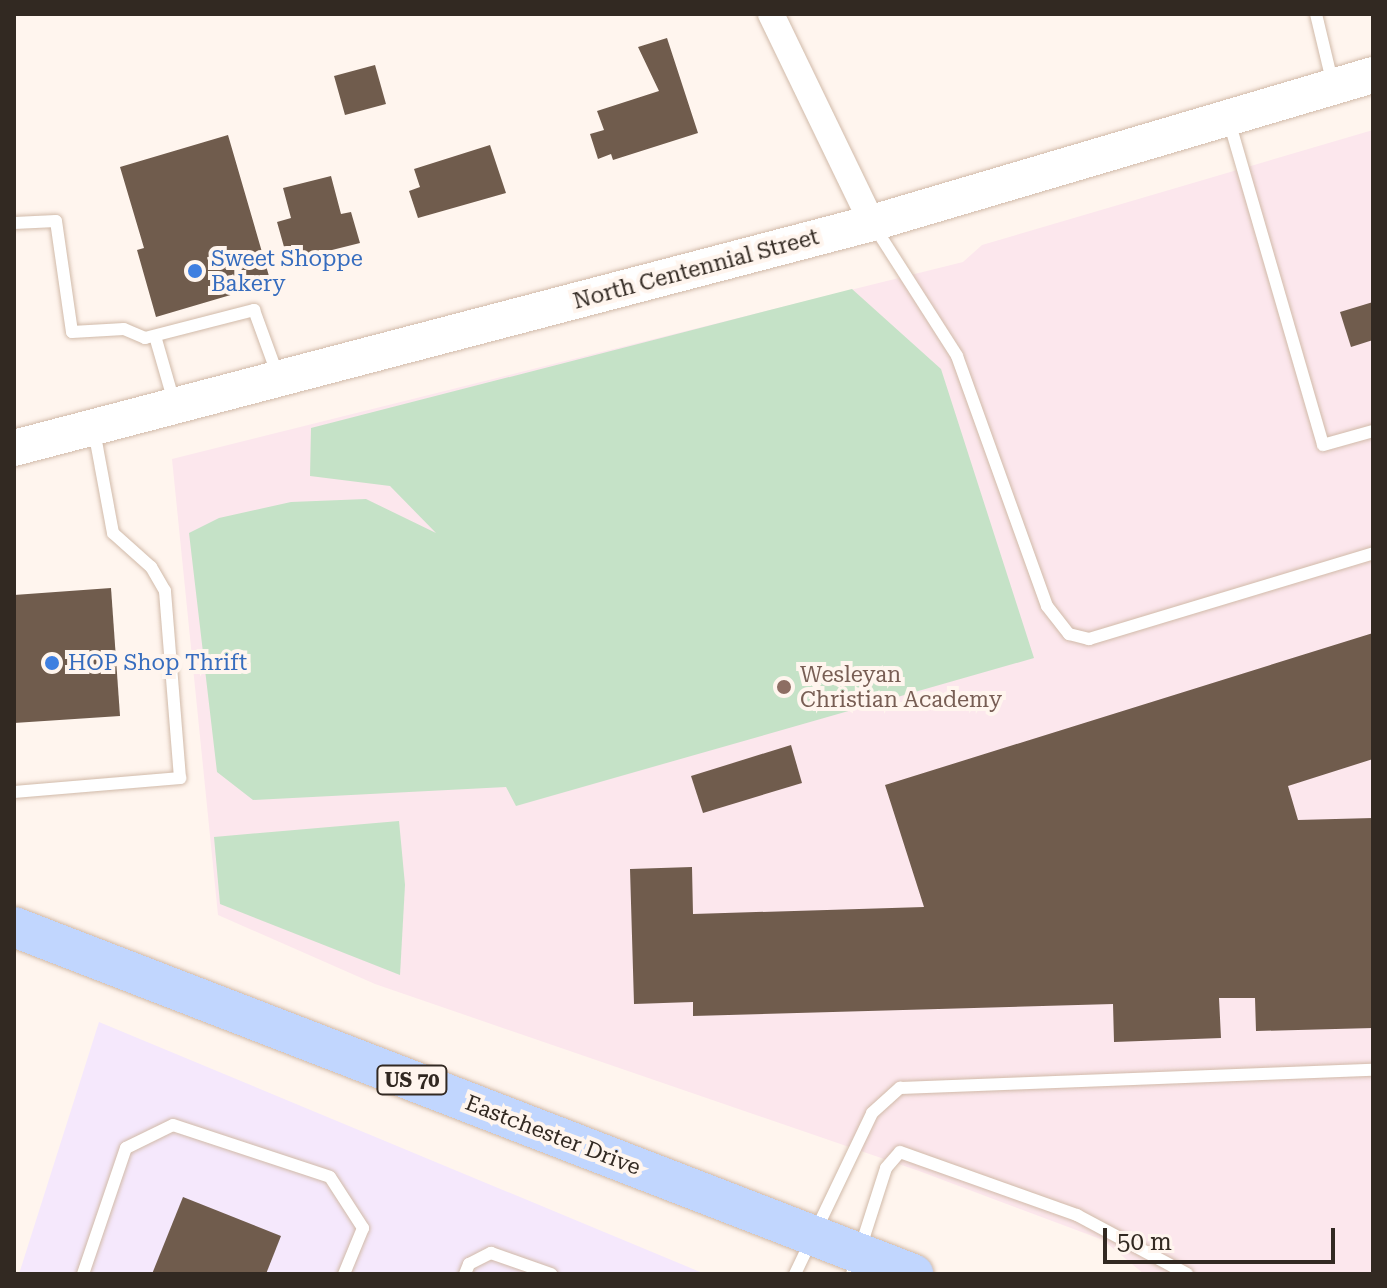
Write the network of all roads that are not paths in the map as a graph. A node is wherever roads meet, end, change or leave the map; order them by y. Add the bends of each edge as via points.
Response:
1 (771, 14) edge
2 (1316, 14) edge
3 (1373, 75) edge
4 (1334, 86) junction
5 (1228, 118) junction
6 (14, 223) edge
7 (872, 223) junction
8 (155, 336) junction
9 (279, 378) junction
10 (175, 406) junction
11 (93, 427) junction
12 (1373, 431) edge
13 (14, 448) edge
14 (1373, 553) edge
15 (14, 792) edge
16 (14, 927) edge
17 (1373, 1070) edge
18 (810, 1233) junction
19 (856, 1264) edge
20 (83, 1274) edge
21 (344, 1274) edge
22 (465, 1274) edge
23 (551, 1274) edge
24 (795, 1274) edge
25 (913, 1274) edge
26 (1187, 1274) edge

1 - 7 street
2 - 4 lane
3 - 4 main road, North Centennial Street
4 - 5 main road, North Centennial Street
5 - 7 main road, North Centennial Street
5 - 12 lane via 1323,445
6 - 8 lane via 56,221 72,332 124,329 145,338
7 - 9 main road, North Centennial Street
7 - 14 lane via 957,356 1047,606 1069,634 1089,639
8 - 9 lane via 254,310
8 - 10 lane
9 - 10 main road, North Centennial Street
10 - 11 main road, North Centennial Street
11 - 13 main road, North Centennial Street
11 - 15 lane via 113,533 151,567 165,591 180,778
16 - 18 main road, Eastchester Drive / US 70
17 - 18 lane via 900,1088 872,1113
18 - 19 main road, Eastchester Drive / US 70
18 - 24 lane
19 - 25 main road, Eastchester Drive / US 70
19 - 26 lane via 886,1168 900,1152 1077,1215
20 - 21 lane via 126,1148 173,1125 330,1177 363,1228
22 - 23 lane via 469,1264 491,1253

